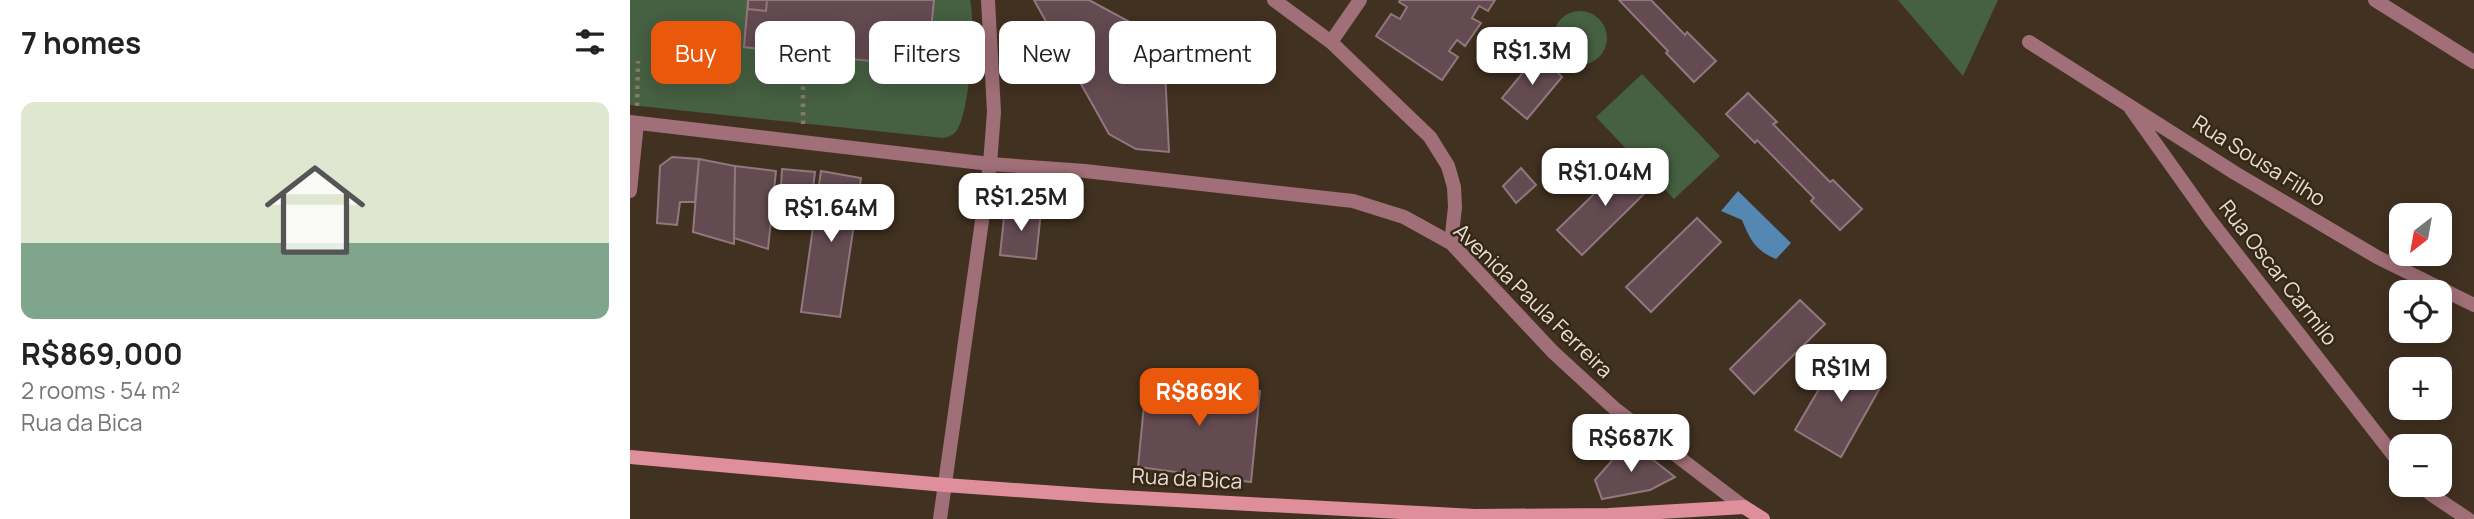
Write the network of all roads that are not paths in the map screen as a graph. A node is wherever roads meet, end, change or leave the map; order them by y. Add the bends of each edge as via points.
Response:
1 (988, 0) edge
2 (1274, 0) edge
3 (1360, 0) edge
4 (2375, 0) edge
5 (1331, 42) junction
6 (2029, 42) dead end
7 (2474, 62) edge
8 (2126, 102) junction
9 (635, 118) edge
10 (990, 164) junction
11 (630, 191) edge
12 (1451, 243) junction
13 (2474, 305) edge
14 (2389, 450) edge
15 (630, 457) edge
16 (945, 485) junction
17 (2435, 497) edge
18 (1744, 507) junction
19 (940, 519) edge
20 (1763, 519) edge
21 (2468, 519) edge

1 - 10 street via 994,112
2 - 5 street
3 - 5 street
4 - 7 street
5 - 12 street via 1430,137 1448,166 1455,207
6 - 8 street, Rua Sousa Filho
8 - 13 street, Rua Sousa Filho via 2377,257
8 - 14 street, Rua Oscar Carmilo via 2210,220
9 - 10 street, Avenida Paula Ferreira
9 - 11 street
10 - 12 street, Avenida Paula Ferreira via 1353,201 1404,217
10 - 16 street
12 - 18 street, Avenida Paula Ferreira via 1553,352 1614,408
15 - 16 main road, Rua da Bica
16 - 18 main road, Rua da Bica via 1475,516
16 - 19 street
17 - 21 street
18 - 20 main road, Avenida Paula Ferreira

